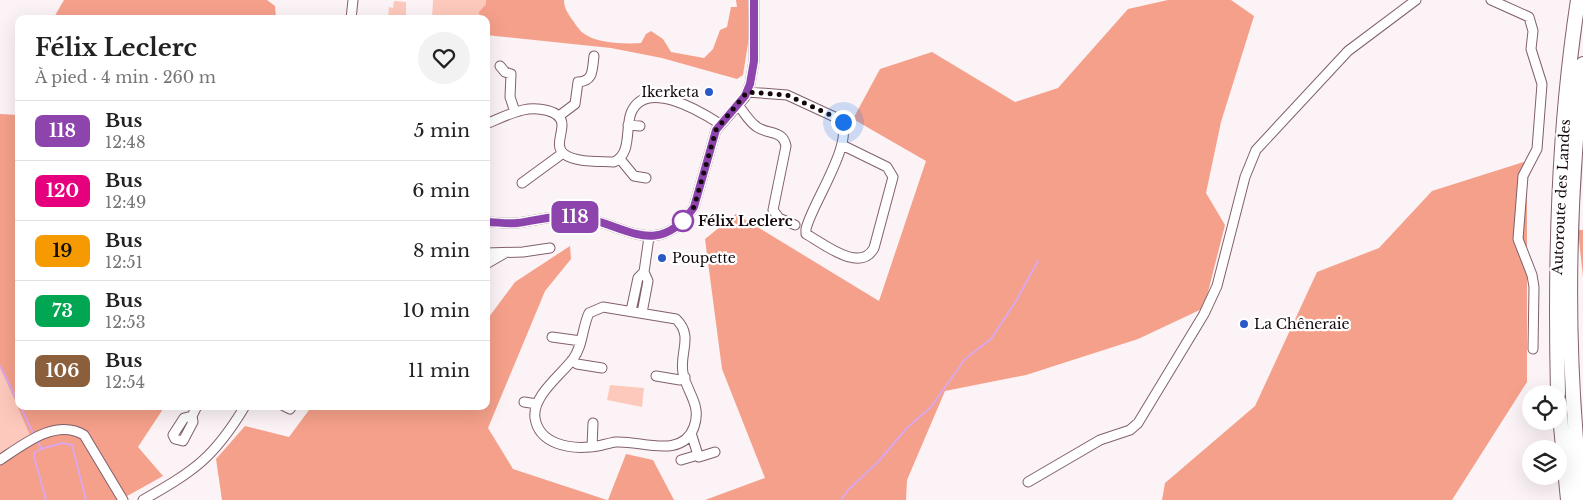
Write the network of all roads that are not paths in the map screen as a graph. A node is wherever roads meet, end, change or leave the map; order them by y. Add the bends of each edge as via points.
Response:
1 (353, 0) edge
2 (754, 0) edge
3 (1416, 0) edge
4 (1491, 0) edge
5 (1578, 0) edge
6 (351, 15) edge
7 (594, 56) dead end
8 (1583, 64) edge
9 (500, 66) dead end
10 (747, 92) junction
11 (738, 104) junction
12 (516, 112) junction
13 (559, 116) junction
14 (490, 122) edge
15 (720, 124) junction
16 (628, 125) junction
17 (640, 126) dead end
18 (842, 145) junction
19 (563, 153) junction
20 (620, 160) junction
21 (646, 178) dead end
22 (522, 183) dead end
23 (490, 222) edge
24 (795, 225) dead end
25 (649, 237) junction
26 (550, 248) dead end
27 (506, 252) junction
28 (490, 253) edge
29 (490, 262) edge
30 (641, 292) junction
31 (631, 311) junction
32 (642, 313) junction
33 (552, 337) dead end
34 (580, 341) junction
35 (1533, 349) dead end
36 (572, 360) junction
37 (602, 368) dead end
38 (656, 376) dead end
39 (685, 377) junction
40 (1558, 385) edge
41 (524, 402) dead end
42 (537, 404) junction
43 (195, 410) edge
44 (242, 410) edge
45 (192, 416) dead end
46 (593, 423) dead end
47 (1561, 430) edge
48 (691, 433) junction
49 (592, 447) junction
50 (714, 452) dead end
51 (698, 455) junction
52 (0, 460) edge
53 (681, 460) dead end
54 (1028, 482) dead end
55 (124, 500) edge
56 (143, 500) edge
57 (1568, 500) edge
58 (1582, 500) edge

1 - 6 street
2 - 10 street via 754,61
3 - 54 street via 1348,51 1256,150 1245,177 1217,286 1204,314 1138,423 1130,430 1100,440
4 - 35 street via 1529,17 1532,23 1531,49 1542,84 1537,149 1523,176 1518,239 1534,287
5 - 40 highway, Autoroute des Landes via 1561,150 1556,293
7 - 13 street via 591,78 587,82 578,82 575,104
8 - 58 highway, Autoroute des Landes via 1572,203 1570,289 1573,404
9 - 12 street via 511,74 510,97
10 - 11 street
10 - 18 street via 787,95 839,119 844,128
11 - 15 street
11 - 24 street via 758,128 784,139 786,146 773,210 779,218
12 - 13 street via 527,109 554,112
12 - 14 street
13 - 19 street
15 - 16 street via 680,102 654,97 636,105
15 - 25 street via 712,140 694,207 671,231
16 - 17 street
16 - 20 street via 624,154
18 - 18 street via 806,234 849,258 860,259 871,254 874,248 893,177 887,167
19 - 20 street via 570,158
19 - 22 street
20 - 21 street via 634,176
23 - 25 street via 584,217 629,234
25 - 30 street via 644,272 648,280
26 - 27 street
27 - 28 street
27 - 29 street
30 - 31 street
30 - 32 street
31 - 32 street
31 - 34 street via 595,309 586,319
32 - 39 street via 676,319 681,323 686,342
33 - 34 street
34 - 36 street via 578,353
36 - 37 street via 577,364
36 - 42 street
38 - 39 street via 680,380
39 - 48 street via 696,404 697,414
41 - 42 street
42 - 49 street via 535,418 545,436 555,444
43 - 45 street
44 - 56 street via 221,444 201,464
46 - 49 street
47 - 57 highway
48 - 49 street via 686,440 670,447 618,442
48 - 51 street
50 - 51 street
51 - 53 street
52 - 55 street via 57,429 77,431 84,435

